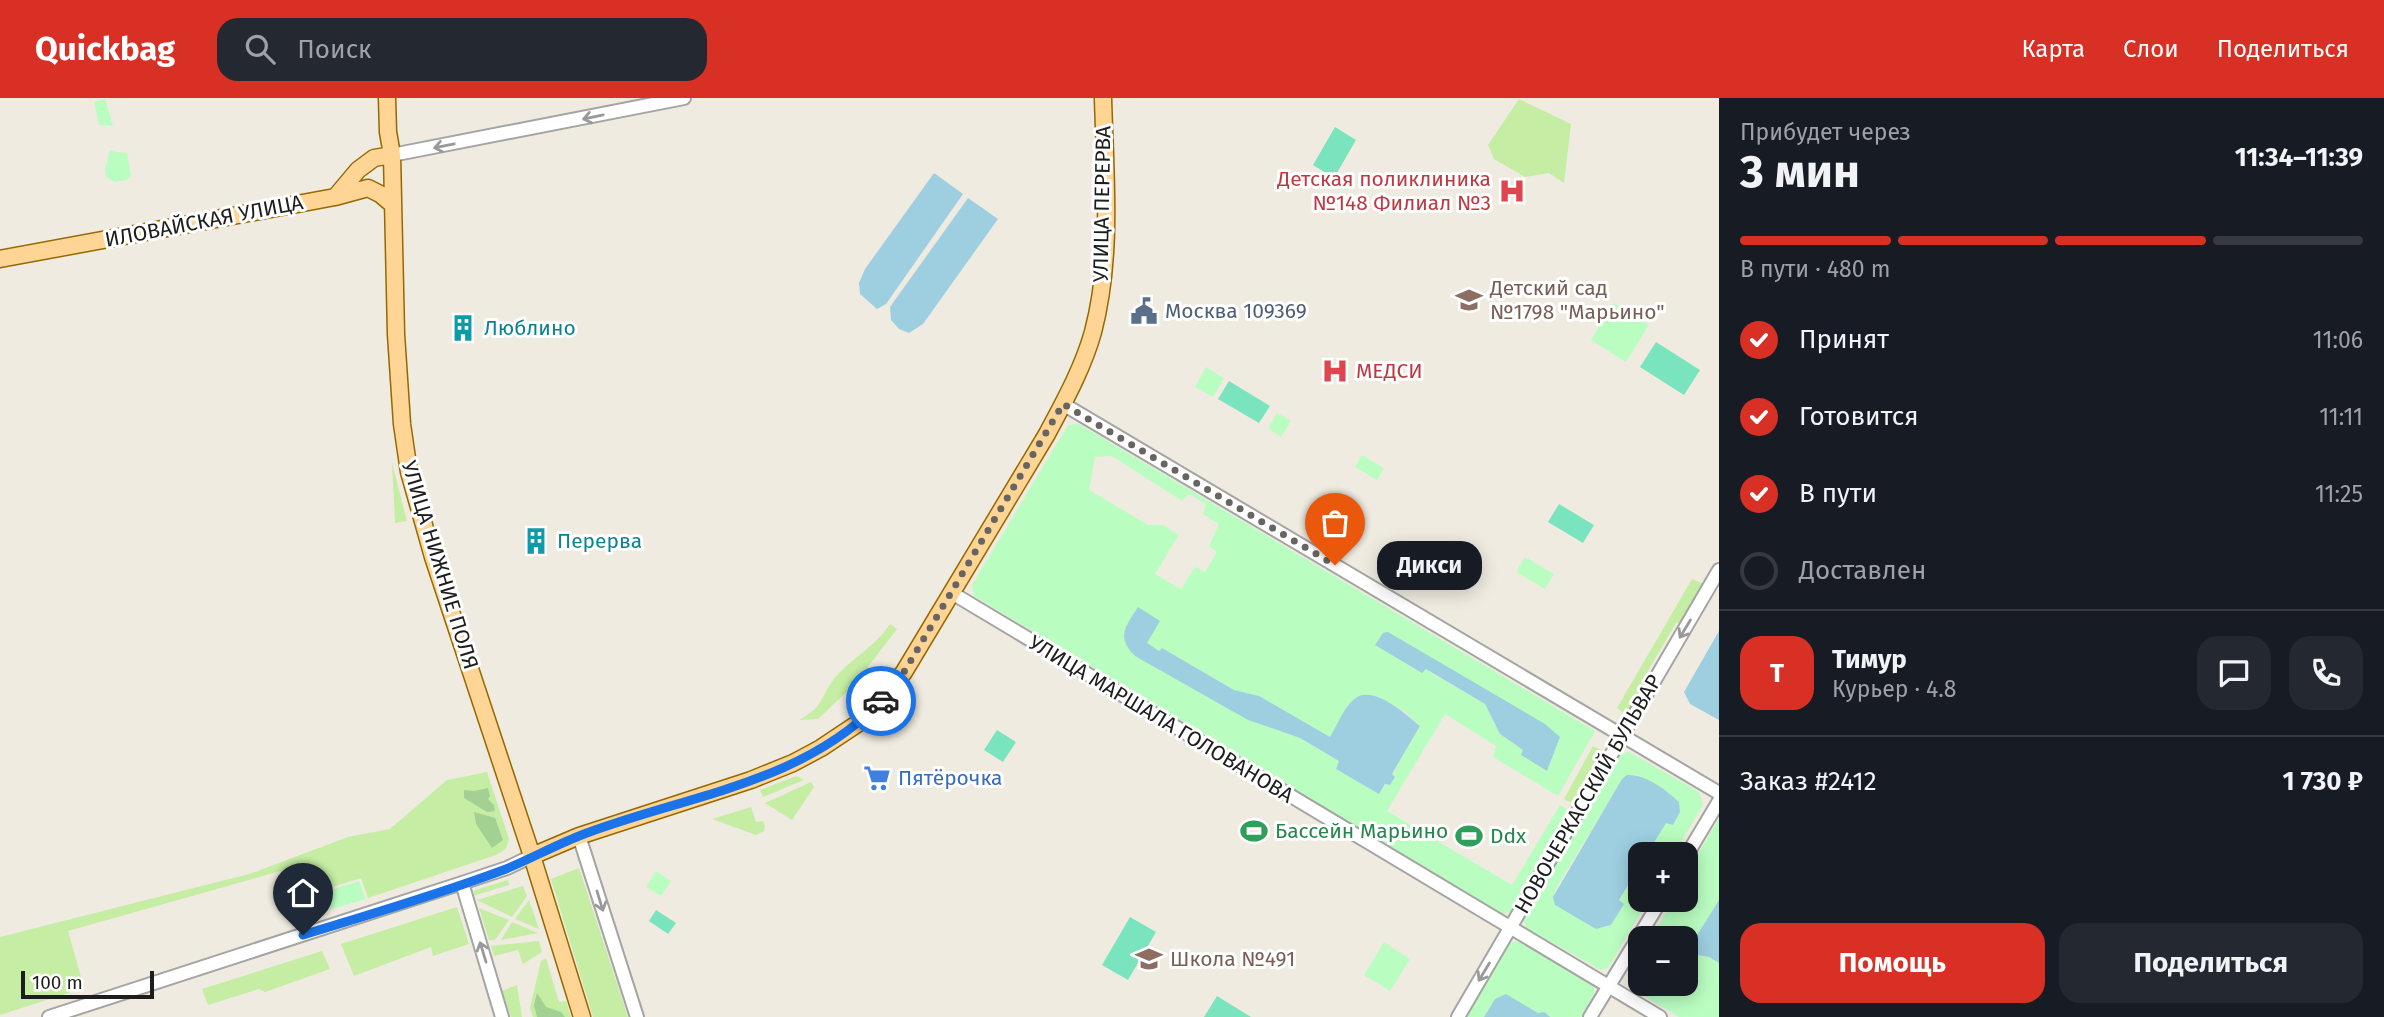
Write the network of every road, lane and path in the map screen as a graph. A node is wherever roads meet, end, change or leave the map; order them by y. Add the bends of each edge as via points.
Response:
1 (387, 98) edge
2 (684, 98) edge
3 (1103, 98) edge
4 (392, 155) junction
5 (335, 197) junction
6 (393, 205) junction
7 (0, 260) edge
8 (1063, 404) junction
9 (1719, 570) edge
10 (952, 593) junction
11 (1622, 735) junction
12 (1719, 793) edge
13 (1719, 802) edge
14 (579, 836) junction
15 (1695, 842) edge
16 (532, 856) junction
17 (462, 883) junction
18 (1654, 912) edge
19 (1511, 928) junction
20 (1610, 985) junction
21 (49, 1017) edge
22 (502, 1017) edge
23 (582, 1017) edge
24 (636, 1017) edge
25 (1458, 1017) edge
26 (1590, 1017) edge
27 (1660, 1017) edge

1 - 4 main road, УЛИЦА НИЖНИЕ ПОЛЯ
2 -> 4 street
3 - 8 main road, УЛИЦА ПЕРЕРВА via 1106,230 1101,289 1089,345
4 - 5 main road via 374,158
4 - 6 main road, УЛИЦА НИЖНИЕ ПОЛЯ
5 - 6 main road, ИЛОВАЙСКАЯ УЛИЦА via 368,188
5 - 7 main road, ИЛОВАЙСКАЯ УЛИЦА
6 - 16 main road, УЛИЦА НИЖНИЕ ПОЛЯ via 402,424 409,472
8 - 10 main road, УЛИЦА ПЕРЕРВА
8 - 11 street
9 -> 11 street, НОВОЧЕРКАССКИЙ БУЛЬВАР
10 - 14 main road, УЛИЦА ПЕРЕРВА via 880,702 821,748 778,771
10 - 19 street, УЛИЦА МАРШАЛА ГОЛОВАНОВА
11 - 12 street
11 - 19 street, НОВОЧЕРКАССКИЙ БУЛЬВАР
13 - 15 street
14 - 16 main road, УЛИЦА ПЕРЕРВА
14 -> 24 street
16 - 17 street, УЛИЦА ПЕРЕРВА
16 - 23 main road, УЛИЦА НИЖНИЕ ПОЛЯ
17 - 21 street, УЛИЦА ПЕРЕРВА
22 -> 17 street
18 - 20 street
19 - 20 street, УЛИЦА МАРШАЛА ГОЛОВАНОВА
19 -> 25 street, НОВОЧЕРКАССКИЙ БУЛЬВАР
20 - 26 street
20 - 27 street, УЛИЦА МАРШАЛА ГОЛОВАНОВА

